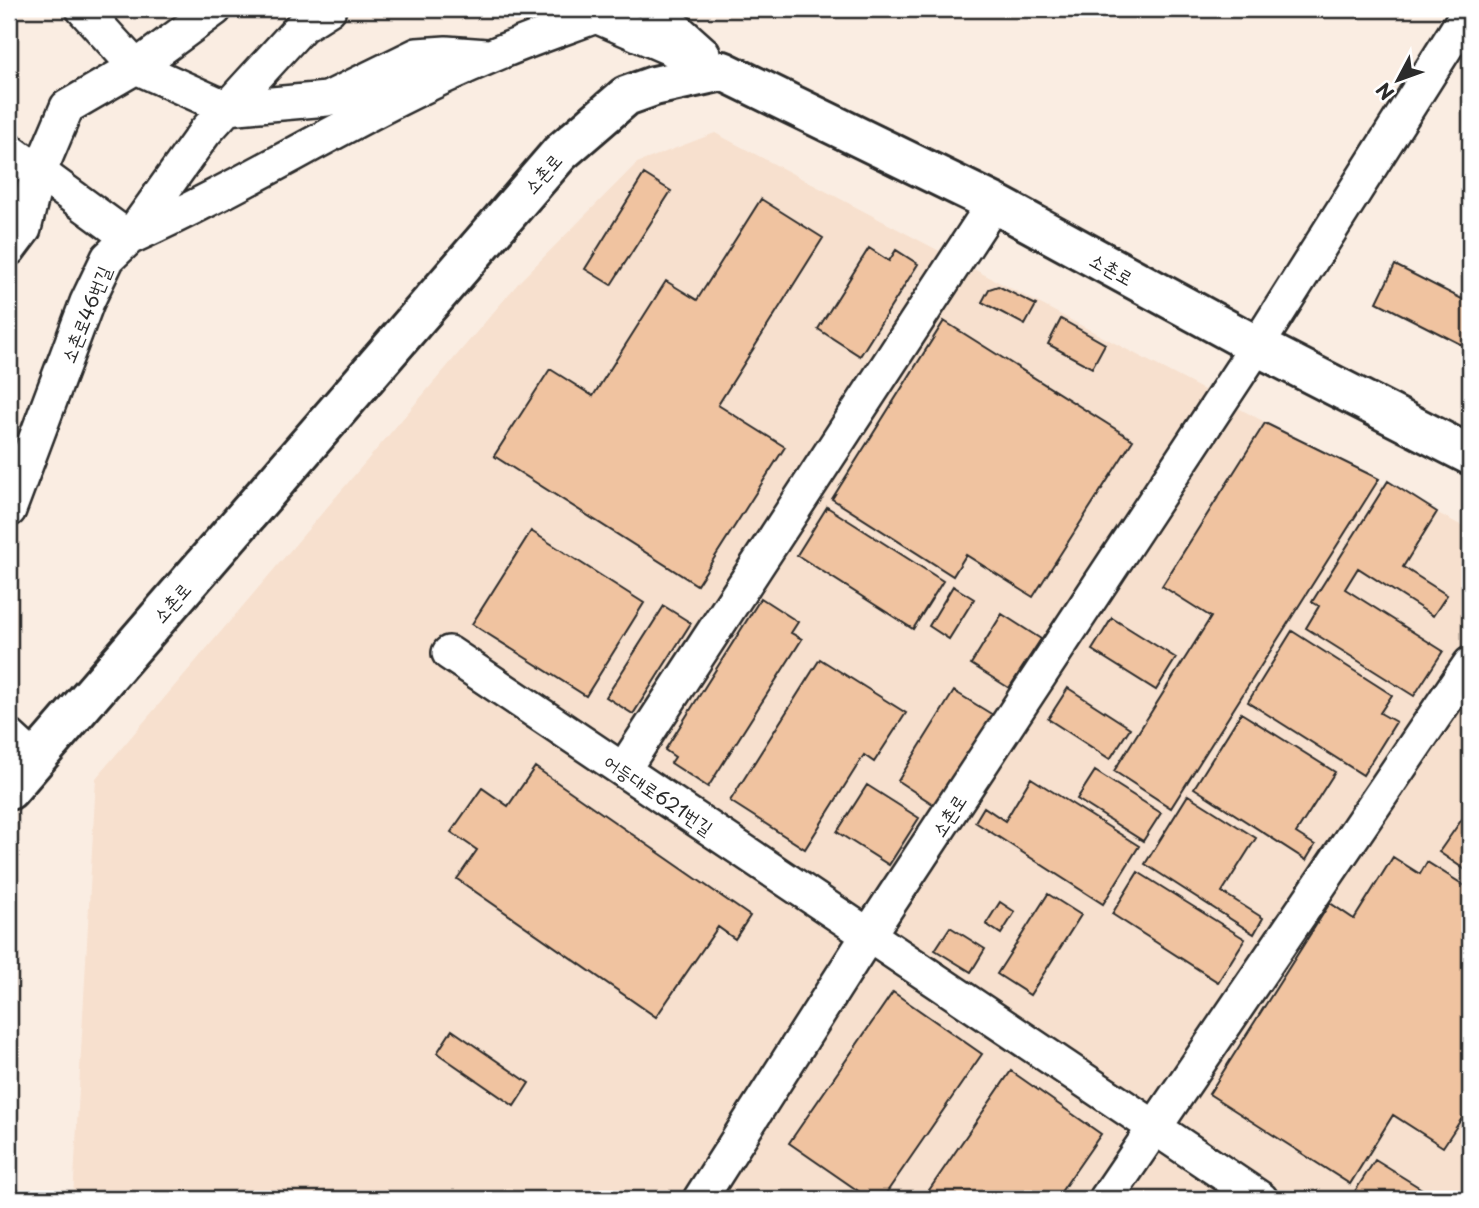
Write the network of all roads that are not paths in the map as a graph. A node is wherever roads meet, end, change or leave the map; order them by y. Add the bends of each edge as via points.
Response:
1 (83, 9) edge
2 (215, 9) edge
3 (329, 9) edge
4 (654, 9) edge
5 (1470, 9) edge
6 (490, 56) junction
7 (136, 67) junction
8 (723, 71) junction
9 (227, 108) junction
10 (9, 150) edge
11 (40, 173) junction
12 (994, 203) junction
13 (129, 238) junction
14 (9, 249) edge
15 (1257, 346) junction
16 (1470, 455) edge
17 (9, 510) edge
18 (449, 653) dead end
19 (1470, 664) edge
20 (22, 748) edge
21 (623, 770) junction
22 (9, 790) edge
23 (869, 934) junction
24 (1153, 1127) junction
25 (700, 1199) edge
26 (1106, 1199) edge
27 (1261, 1199) edge

1 - 7 street
2 - 7 street
3 - 9 street, 소촌로46번길 via 302,26
4 - 8 street
5 - 15 street
6 - 8 street via 596,16
6 - 9 street via 417,55 327,99
6 - 13 street
7 - 9 street
7 - 11 street via 67,107
8 - 12 street, 소촌로
8 - 20 street, 소촌로 via 626,96 559,153
9 - 13 street, 소촌로46번길
10 - 11 street
11 - 13 street
11 - 14 street via 24,229
12 - 15 street, 소촌로
12 - 21 street
13 - 17 street, 소촌로46번길 via 108,258 87,302
15 - 16 street, 소촌로
15 - 23 street, 소촌로
18 - 21 street, 어등대로621번길
19 - 24 street
20 - 22 street, 소촌로
21 - 23 street, 어등대로621번길
23 - 24 street, 어등대로621번길
23 - 25 street
24 - 26 street
24 - 27 street, 어등대로621번길

